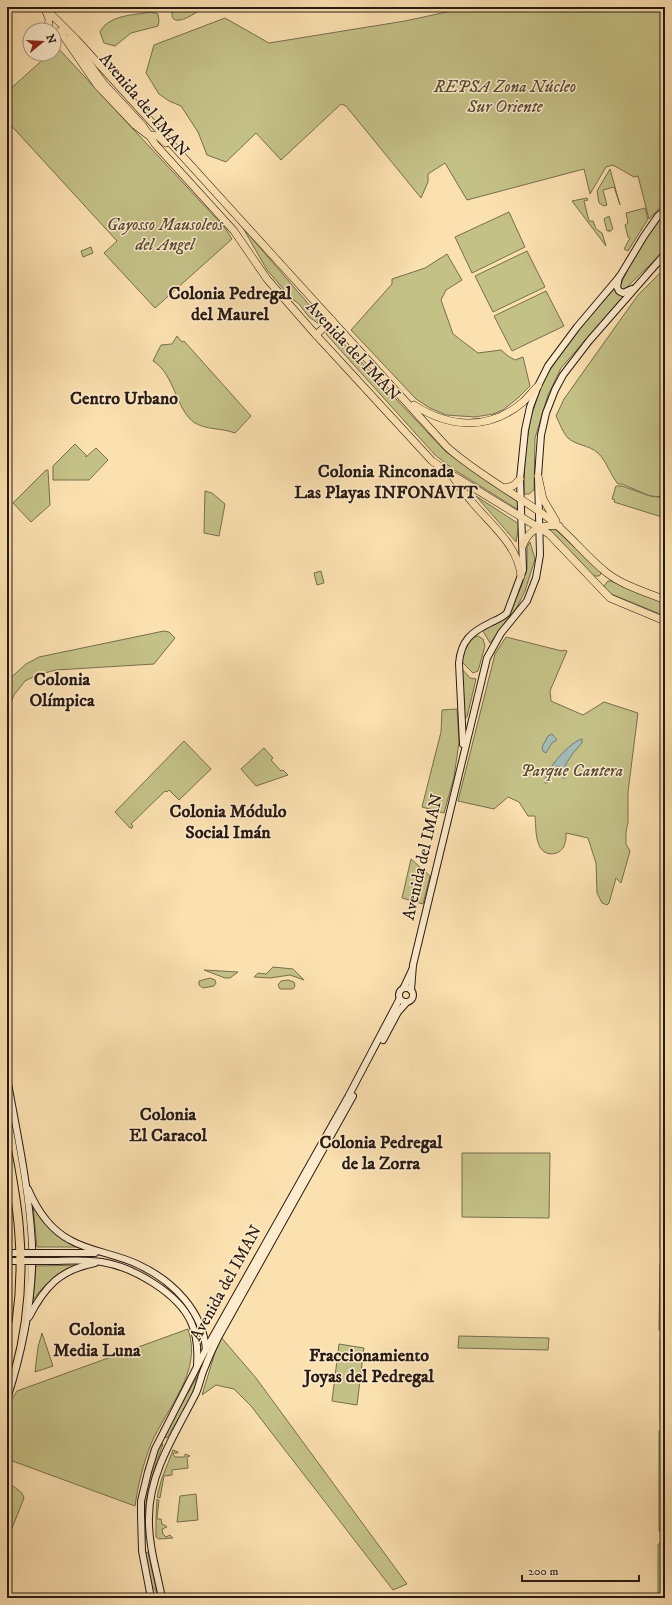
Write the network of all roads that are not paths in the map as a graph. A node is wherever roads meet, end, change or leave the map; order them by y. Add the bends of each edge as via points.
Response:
1 (44, 7) edge
2 (49, 22) edge
3 (63, 30) junction
4 (148, 135) junction
5 (198, 174) junction
6 (665, 210) edge
7 (238, 217) junction
8 (229, 226) junction
9 (665, 254) edge
10 (620, 276) junction
11 (635, 288) junction
12 (332, 320) junction
13 (316, 335) junction
14 (538, 386) junction
15 (406, 400) junction
16 (450, 474) junction
17 (538, 476) junction
18 (520, 478) junction
19 (504, 488) junction
20 (521, 498) junction
21 (539, 511) junction
22 (521, 518) junction
23 (559, 526) junction
24 (539, 528) junction
25 (523, 545) junction
26 (521, 576) junction
27 (665, 600) edge
28 (665, 621) edge
29 (464, 752) junction
30 (412, 968) junction
31 (404, 987) junction
32 (411, 990) junction
33 (399, 1000) junction
34 (406, 1002) junction
35 (7, 1078) edge
36 (7, 1121) edge
37 (7, 1150) edge
38 (7, 1176) edge
39 (26, 1182) junction
40 (7, 1199) edge
41 (7, 1253) edge
42 (98, 1253) junction
43 (7, 1261) edge
44 (102, 1262) junction
45 (25, 1281) junction
46 (11, 1287) junction
47 (7, 1303) edge
48 (27, 1320) junction
49 (7, 1332) edge
50 (7, 1348) edge
51 (206, 1348) junction
52 (20, 1350) junction
53 (205, 1366) junction
54 (7, 1369) edge
55 (196, 1370) junction
56 (7, 1382) edge
57 (7, 1399) edge
58 (151, 1598) edge
59 (162, 1598) edge

1 - 2 main road
1 - 3 main road, Avenida del IMAN
3 - 4 main road, Avenida del IMAN via 104,84 143,126
3 - 5 main road, Avenida del IMAN
4 - 5 main road via 162,139
4 - 8 main road, Avenida del IMAN
5 - 7 main road, Avenida del IMAN
6 - 10 main road via 644,236
7 - 8 main road
7 - 12 main road, Avenida del IMAN
8 - 13 main road, Avenida del IMAN via 239,236 267,279
9 - 11 main road
10 - 11 main road via 617,287 619,291 626,292
10 - 14 main road via 577,327 548,366
11 - 17 main road via 584,346 560,380 546,413 541,435
12 - 13 main road
12 - 15 main road, Avenida del IMAN
13 - 16 main road, Avenida del IMAN via 432,460
14 - 15 main road via 509,412 470,423 442,420
14 - 18 main road via 525,430
15 - 19 main road, Avenida del IMAN via 447,447
16 - 22 main road, Avenida del IMAN
16 - 26 main road via 510,545 519,562
17 - 21 main road
17 - 23 main road via 543,499
18 - 19 main road via 513,486
18 - 20 main road
19 - 20 main road, Avenida del IMAN
20 - 21 main road, Avenida del IMAN
20 - 22 main road, Avenida del IMAN
21 - 23 main road, Avenida del IMAN
21 - 24 main road, Avenida del IMAN
22 - 24 main road, Avenida del IMAN
22 - 25 main road, Avenida del IMAN
23 - 24 main road
23 - 27 main road via 607,573
24 - 25 main road via 529,535
24 - 28 main road via 548,534 610,598
24 - 29 main road, Avenida del IMAN via 540,555 536,578 528,601 501,633 488,654
25 - 26 main road, Avenida del IMAN via 524,563
26 - 29 main road, Avenida del IMAN via 507,613 476,629 461,651 458,663
29 - 30 main road, Avenida del IMAN
30 - 31 main road, Avenida del IMAN
30 - 32 main road, Avenida del IMAN
31 - 32 main road
31 - 33 main road
32 - 34 main road via 411,997
33 - 34 main road
33 - 51 main road, Avenida del IMAN via 348,1097
34 - 53 main road, Avenida del IMAN via 398,1012
35 - 39 main road
36 - 45 highway via 20,1187 25,1231
37 - 54 highway, bridge via 18,1218 21,1264 16,1322
38 - 50 highway, bridge via 16,1256 15,1295
39 - 42 main road via 32,1199 45,1220 70,1240
39 - 48 main road via 32,1243
40 - 46 highway via 12,1240
41 - 42 main road, bridge
42 - 51 main road via 138,1264 178,1292 196,1316
43 - 44 main road, bridge
44 - 48 main road via 75,1269 56,1279 44,1291
44 - 55 main road via 141,1276 171,1297 185,1311 195,1335
45 - 52 highway via 26,1302
45 - 56 highway via 20,1328
46 - 47 highway
46 - 49 highway
48 - 52 main road
51 - 53 main road
51 - 55 main road, Avenida del IMAN
52 - 57 main road
53 - 59 main road, Avenida del IMAN via 197,1391 167,1448 153,1493 149,1528
55 - 58 main road, Avenida del IMAN via 155,1449 141,1501 142,1551

